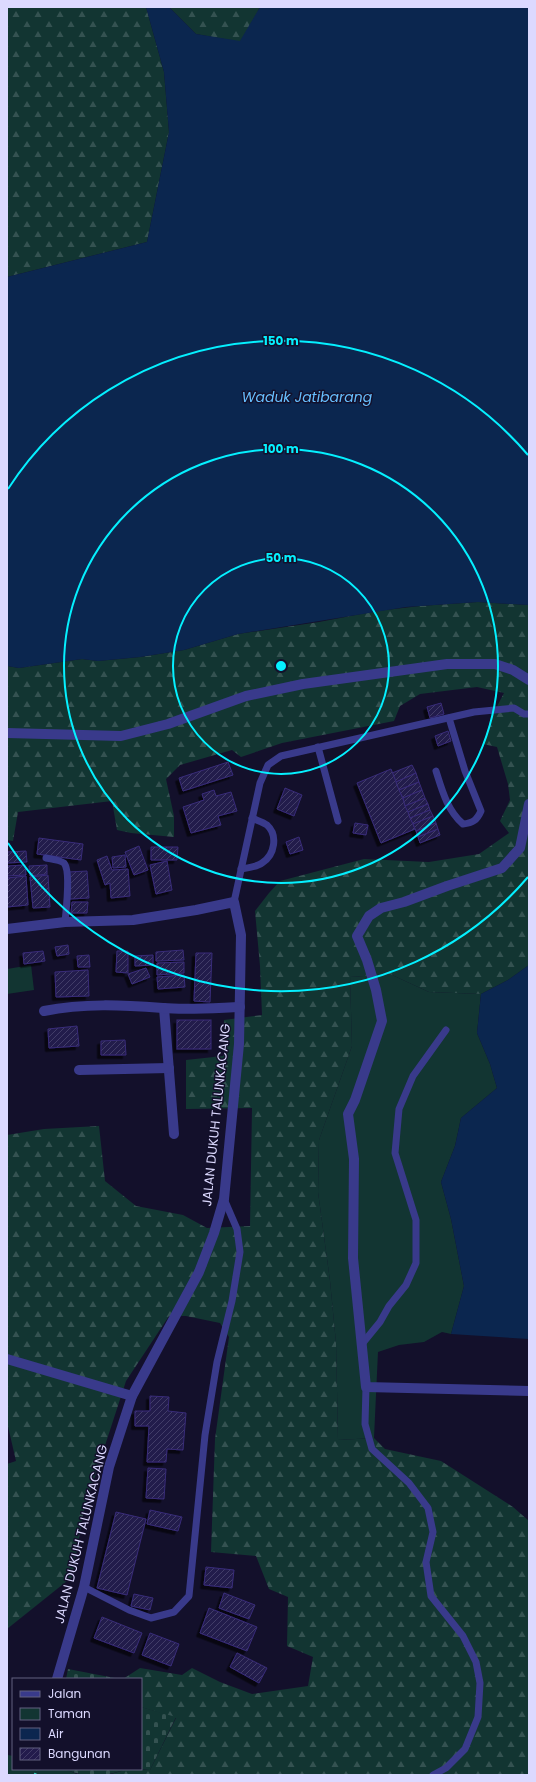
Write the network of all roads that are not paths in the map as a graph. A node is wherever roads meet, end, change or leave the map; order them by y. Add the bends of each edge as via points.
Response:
1 (529, 680) edge
2 (529, 714) edge
3 (449, 718) junction
4 (7, 733) edge
5 (318, 747) junction
6 (436, 771) dead end
7 (529, 804) edge
8 (252, 818) junction
9 (338, 821) dead end
10 (46, 858) dead end
11 (241, 869) junction
12 (234, 902) junction
13 (65, 922) junction
14 (7, 929) edge
15 (240, 1007) junction
16 (164, 1008) junction
17 (44, 1011) dead end
18 (446, 1030) dead end
19 (169, 1068) junction
20 (79, 1070) dead end
21 (174, 1134) dead end
22 (224, 1198) junction
23 (362, 1344) junction
24 (7, 1359) edge
25 (369, 1387) junction
26 (529, 1391) edge
27 (132, 1396) junction
28 (84, 1587) junction
29 (57, 1678) edge
30 (433, 1775) edge

1 - 4 street via 513,670 495,664 447,664 303,684 246,696 168,724 121,736
2 - 3 lane via 514,708 474,712
3 - 5 lane
3 - 6 lane via 465,771 482,811 478,819 463,824 456,818 445,798
5 - 8 lane via 281,756 268,765 260,783
5 - 9 lane
7 - 23 street via 520,848 502,868 381,908 369,916 357,936 367,960 382,1021 348,1114 354,1159 353,1258
8 - 11 lane
8 - 11 lane via 267,825 275,844 268,858 261,864
10 - 13 lane via 63,862 66,867 68,880
11 - 12 lane
12 - 13 street via 133,920
12 - 15 street, JALAN DUKUH TALUNKACANG via 241,935
13 - 14 street
15 - 16 street, JALAN DUKUH TALUNKACANG
15 - 22 street, JALAN DUKUH TALUNKACANG via 239,1044
16 - 17 street, JALAN DUKUH TALUNKACANG via 95,1005
16 - 19 street
18 - 23 lane via 413,1076 398,1109 395,1153 416,1220 416,1263 406,1285
19 - 20 street
19 - 21 street
22 - 27 street, JALAN DUKUH TALUNKACANG via 199,1272
22 - 28 lane via 237,1229 240,1252 205,1435 189,1596 174,1612 152,1618 129,1610
23 - 25 street
24 - 27 street
25 - 26 street
25 - 30 lane via 365,1424 372,1449 409,1483 428,1508 433,1532 426,1562 431,1596 463,1636 476,1662 480,1683 478,1717 465,1749 446,1768
27 - 28 street, JALAN DUKUH TALUNKACANG via 109,1467
28 - 29 street, JALAN DUKUH TALUNKACANG

